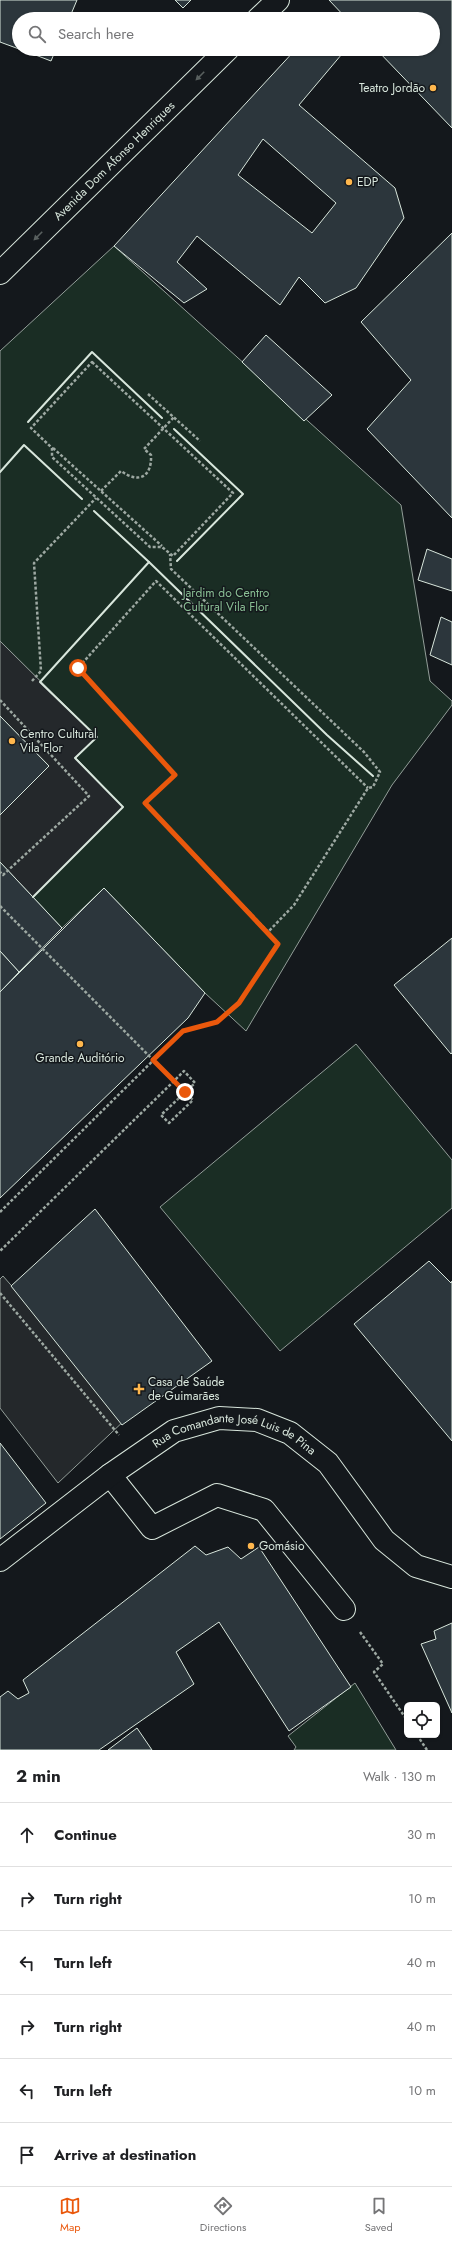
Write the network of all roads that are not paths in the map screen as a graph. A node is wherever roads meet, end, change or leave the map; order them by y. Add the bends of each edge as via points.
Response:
1 (278, 0) edge
2 (265, 12) edge
3 (221, 56) edge
4 (0, 273) edge
5 (110, 1475) junction
6 (0, 1560) edge
7 (452, 1577) edge
8 (344, 1609) road end

1 - 2 street
3 -> 4 street, Avenida Dom Afonso Henriques
5 - 6 street, Rua Comandante José Luis de Pina
5 - 7 street, Rua Comandante José Luis de Pina via 174,1431 219,1418 257,1420 290,1433 328,1463 384,1540 416,1566
5 - 8 street via 152,1528 217,1495 264,1510

